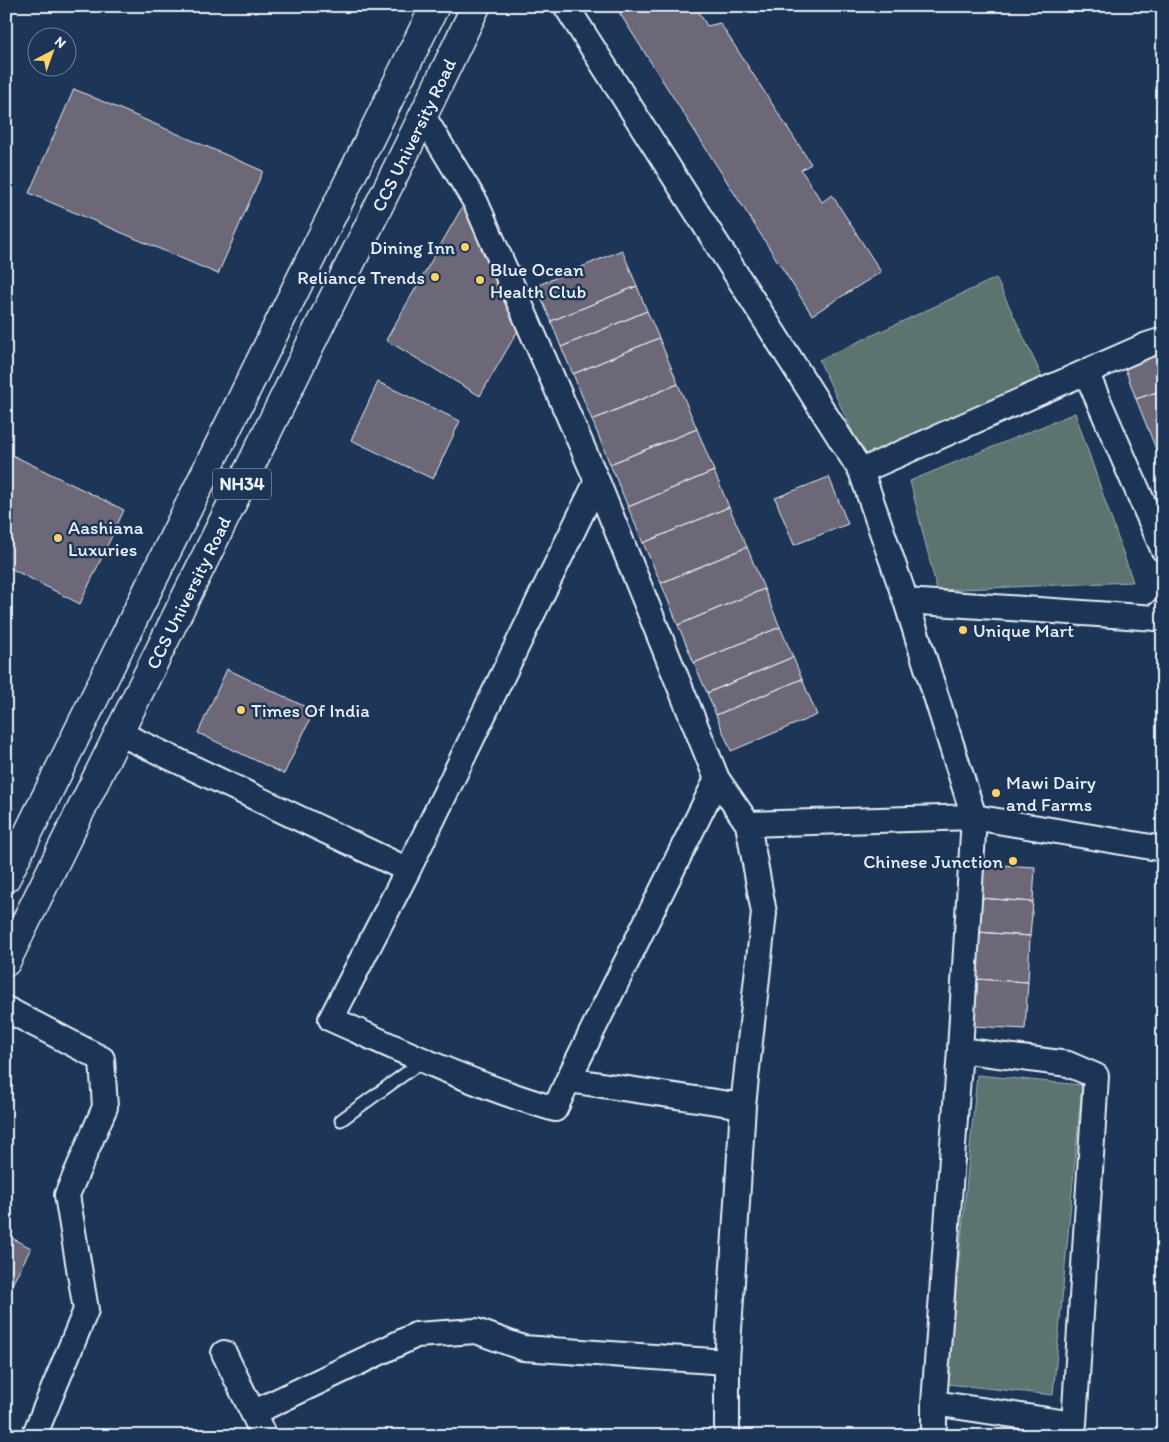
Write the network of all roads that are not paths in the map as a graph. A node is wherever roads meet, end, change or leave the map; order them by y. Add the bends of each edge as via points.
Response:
1 (435, 6) edge
2 (476, 6) edge
3 (566, 6) edge
4 (423, 116) junction
5 (1163, 340) edge
6 (1086, 372) junction
7 (861, 471) junction
8 (597, 481) junction
9 (1163, 549) edge
10 (906, 601) junction
11 (1163, 610) edge
12 (119, 733) junction
13 (717, 779) junction
14 (974, 817) junction
15 (748, 824) junction
16 (1163, 849) edge
17 (408, 870) junction
18 (6, 878) edge
19 (6, 962) edge
20 (6, 1009) edge
21 (960, 1050) junction
22 (424, 1060) junction
23 (568, 1080) junction
24 (744, 1106) junction
25 (341, 1120) dead end
26 (224, 1353) dead end
27 (727, 1362) junction
28 (934, 1403) junction
29 (253, 1413) junction
30 (34, 1436) edge
31 (264, 1436) edge
32 (727, 1436) edge
33 (934, 1436) edge

1 - 18 highway, CCS University Road / NH34
2 - 4 highway, CCS University Road / NH34
3 - 7 street
4 - 8 street via 476,203
4 - 12 highway, CCS University Road / NH34
5 - 6 street
6 - 7 street
6 - 9 street
7 - 10 street
8 - 13 street
8 - 17 street
10 - 11 street via 1156,618
10 - 14 street
12 - 17 street
12 - 19 highway, CCS University Road / NH34
13 - 15 street
13 - 23 street
14 - 15 street
14 - 16 street
14 - 21 street
15 - 24 street via 764,913
17 - 22 street via 331,1019
20 - 30 street via 102,1059 105,1107 67,1195 86,1310
21 - 28 street
21 - 28 street via 1068,1064 1096,1076 1074,1424
22 - 23 street via 516,1098 555,1109
22 - 25 lane
23 - 24 street
24 - 27 street
26 - 29 street
27 - 29 street via 523,1348 476,1331 416,1335
27 - 32 street
28 - 33 street
29 - 31 street

